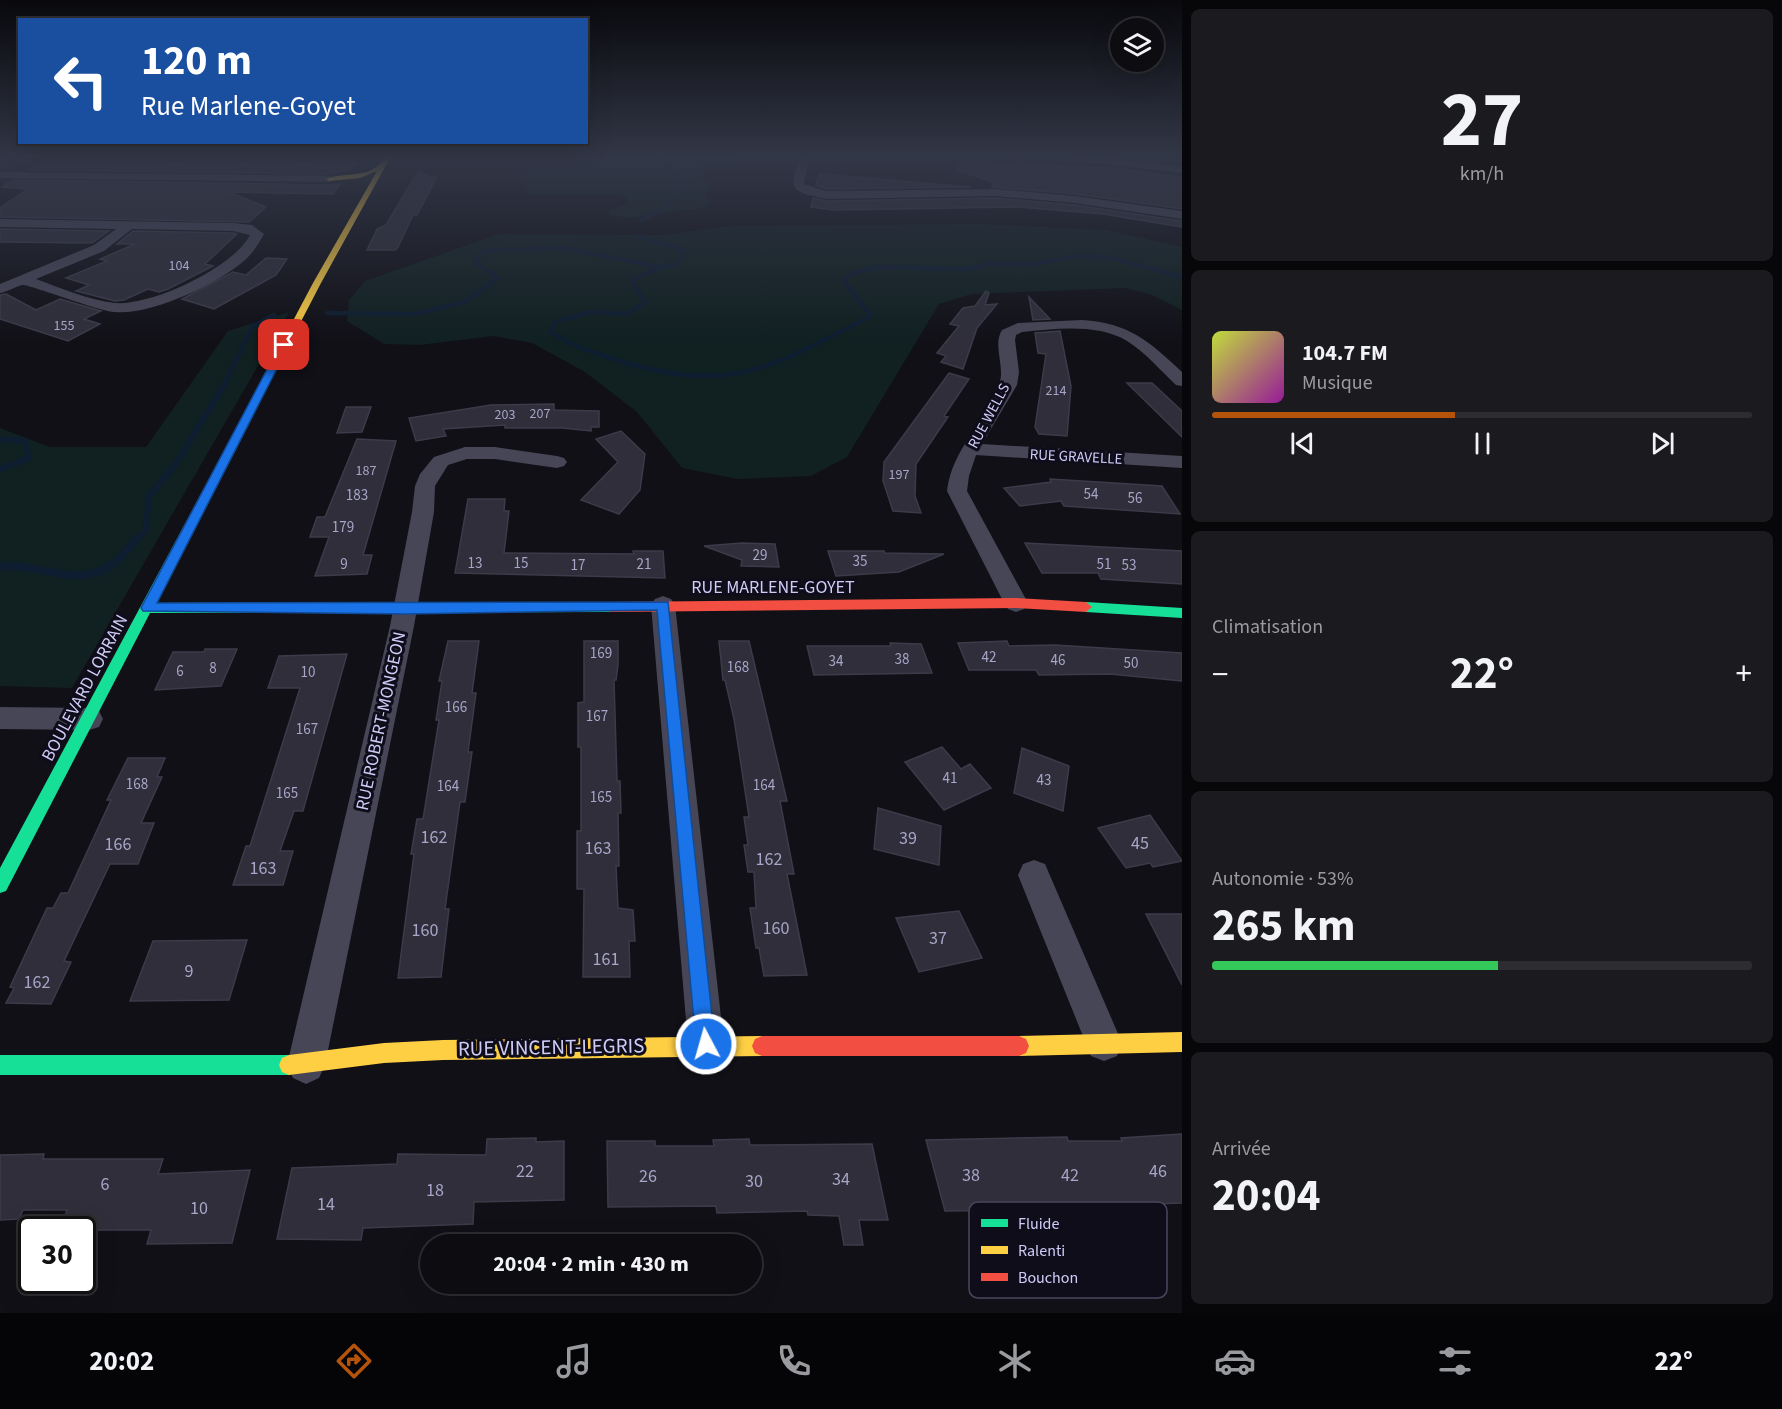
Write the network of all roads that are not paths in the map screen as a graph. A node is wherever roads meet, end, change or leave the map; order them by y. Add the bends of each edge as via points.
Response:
1 (353, 219) edge
2 (0, 223) edge
3 (129, 225) junction
4 (24, 280) junction
5 (0, 289) edge
6 (1182, 381) edge
7 (971, 449) junction
8 (557, 462) dead end
9 (1182, 462) edge
10 (1016, 603) junction
11 (663, 605) junction
12 (148, 608) junction
13 (405, 609) junction
14 (1182, 613) edge
15 (0, 718) edge
16 (88, 719) junction
17 (1034, 875) dead end
18 (0, 885) edge
19 (1182, 1042) edge
20 (1104, 1043) junction
21 (706, 1044) junction
22 (0, 1065) edge
23 (306, 1065) junction

1 - 12 main road, BOULEVARD LORRAIN
2 - 3 street
3 - 4 street via 99,248
3 - 4 street via 233,227 247,228 256,234 237,260 160,300 127,308
4 - 5 street
6 - 7 street, RUE WELLS via 1135,339 1119,331 1090,326 1018,328 1008,333 1007,338 1011,369 1007,388
7 - 9 street, RUE GRAVELLE
7 - 10 street, RUE WELLS via 960,472 957,491
8 - 13 street, RUE ROBERT-MONGEON via 485,453 465,453 441,461 425,486
10 - 11 main road, RUE MARLENE-GOYET
10 - 14 main road, RUE MARLENE-GOYET
11 - 13 main road, RUE MARLENE-GOYET
11 - 21 street
12 - 13 main road, RUE MARLENE-GOYET
12 - 16 main road, BOULEVARD LORRAIN
13 - 23 street, RUE ROBERT-MONGEON
15 - 16 street
16 - 18 main road, BOULEVARD LORRAIN
17 - 20 street
19 - 20 main road, RUE VINCENT-LEGRIS
20 - 21 main road, RUE VINCENT-LEGRIS
21 - 23 main road, RUE VINCENT-LEGRIS via 394,1052
22 - 23 main road, RUE VINCENT-LEGRIS

